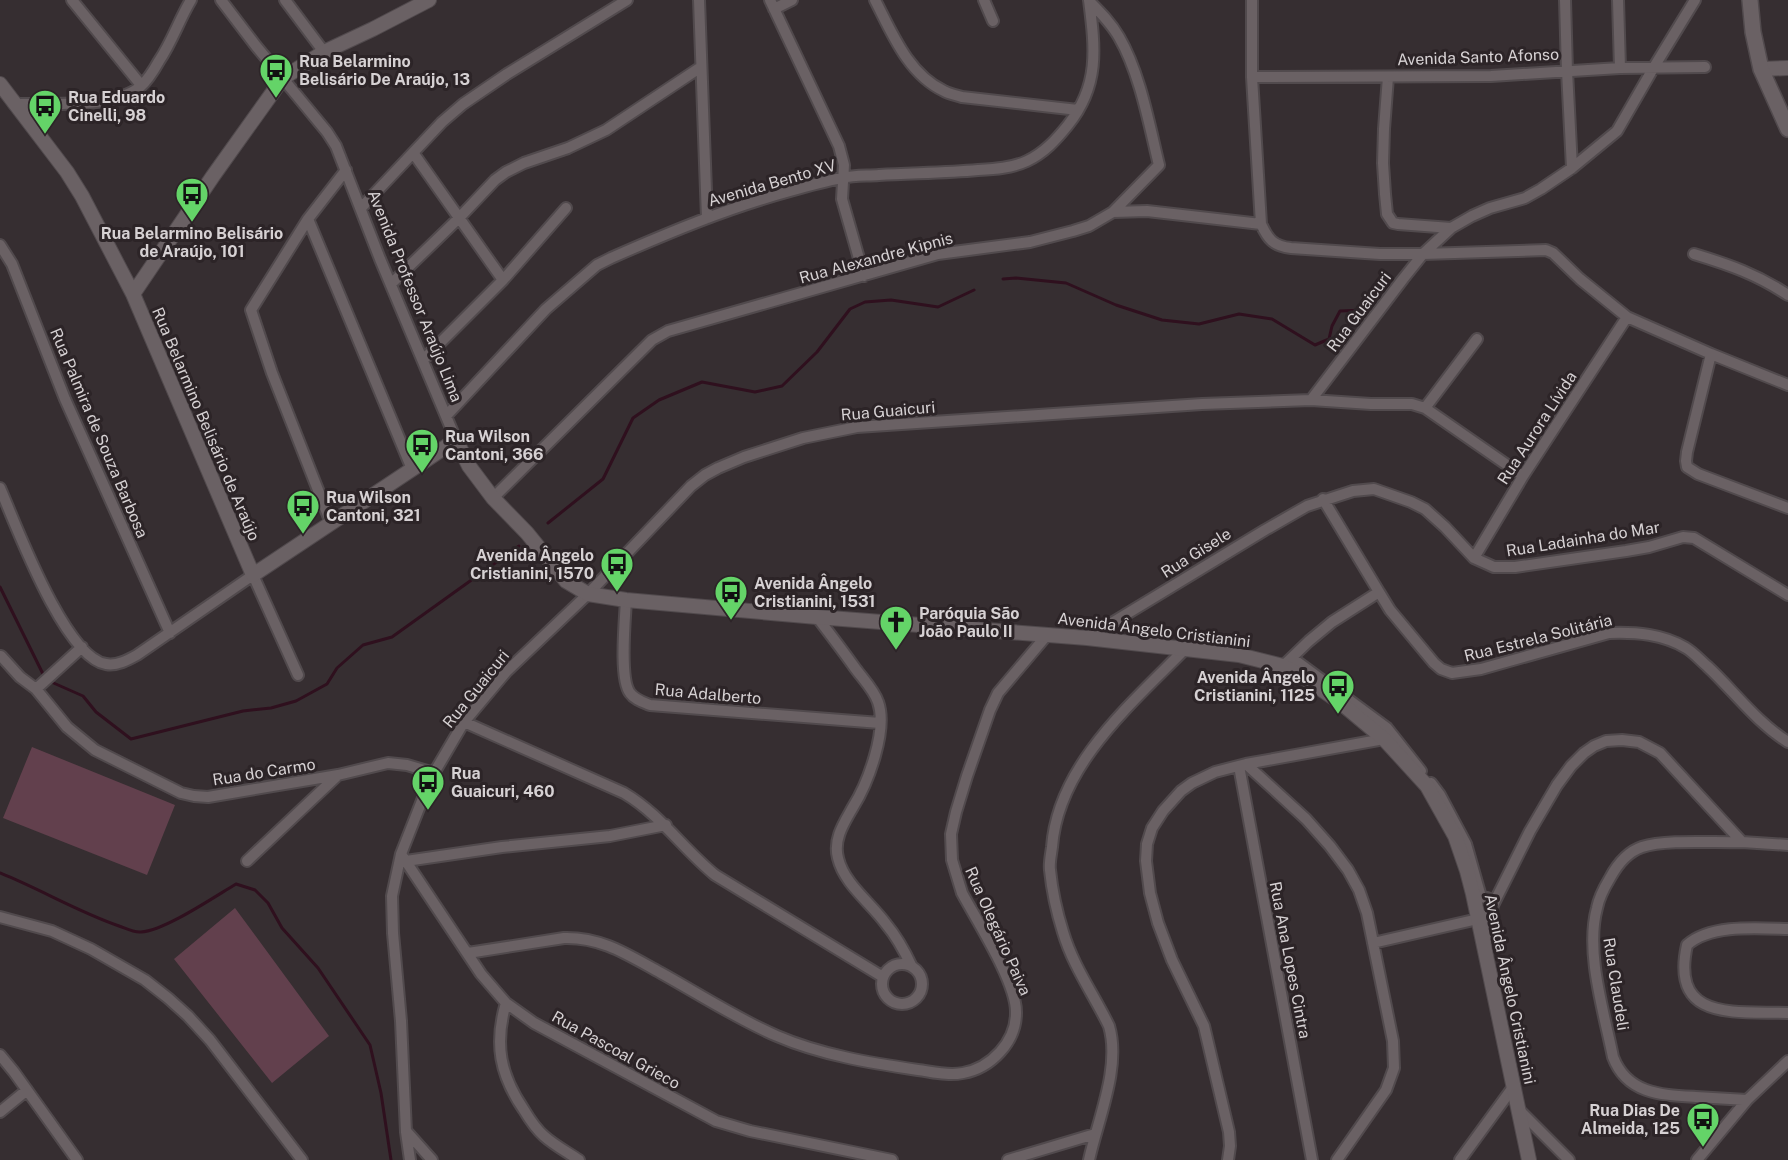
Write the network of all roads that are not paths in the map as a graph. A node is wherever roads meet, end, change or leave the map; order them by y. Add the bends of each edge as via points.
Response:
1 (72, 0) edge
2 (191, 0) edge
3 (221, 0) edge
4 (285, 0) edge
5 (429, 0) edge
6 (627, 0) edge
7 (699, 0) edge
8 (792, 0) edge
9 (875, 0) edge
10 (984, 0) edge
11 (1089, 0) edge
12 (1252, 0) edge
13 (1565, 0) edge
14 (1618, 0) edge
15 (1695, 0) edge
16 (1750, 0) edge
17 (772, 4) edge
18 (993, 21) dead end
19 (324, 52) junction
20 (1654, 67) junction
21 (1705, 67) dead end
22 (701, 68) junction
23 (1620, 68) junction
24 (1788, 68) edge
25 (1761, 69) junction
26 (1567, 70) junction
27 (1252, 77) junction
28 (1388, 77) junction
29 (283, 78) junction
30 (0, 84) edge
31 (141, 85) junction
32 (14, 104) junction
33 (1078, 110) junction
34 (1788, 129) edge
35 (414, 154) junction
36 (1572, 168) junction
37 (346, 170) junction
38 (844, 177) junction
39 (361, 208) junction
40 (566, 208) dead end
41 (1113, 212) junction
42 (460, 217) junction
43 (707, 218) junction
44 (308, 219) junction
45 (1261, 224) junction
46 (1451, 228) junction
47 (0, 246) edge
48 (1694, 254) dead end
49 (1423, 255) junction
50 (864, 276) junction
51 (503, 280) junction
52 (392, 283) junction
53 (133, 294) junction
54 (1788, 295) edge
55 (1627, 316) junction
56 (1477, 339) dead end
57 (1711, 354) junction
58 (423, 360) junction
59 (1788, 385) edge
60 (1311, 400) junction
61 (1425, 408) junction
62 (446, 416) junction
63 (456, 441) junction
64 (412, 468) junction
65 (1523, 476) junction
66 (0, 488) edge
67 (493, 498) junction
68 (1323, 500) junction
69 (1788, 508) edge
70 (331, 523) junction
71 (1474, 558) junction
72 (253, 575) junction
73 (1379, 592) junction
74 (588, 594) junction
75 (1788, 594) edge
76 (626, 600) junction
77 (817, 617) junction
78 (170, 633) junction
79 (1047, 635) junction
80 (1088, 638) junction
81 (82, 647) junction
82 (1186, 648) junction
83 (1, 656) edge
84 (1287, 662) junction
85 (298, 675) dead end
86 (36, 689) junction
87 (464, 722) junction
88 (880, 723) junction
89 (1384, 739) junction
90 (1788, 742) edge
91 (1242, 765) junction
92 (434, 773) junction
93 (338, 775) junction
94 (666, 825) junction
95 (1742, 842) junction
96 (1788, 845) edge
97 (403, 857) junction
98 (247, 861) dead end
99 (1493, 905) junction
100 (0, 917) edge
101 (1478, 919) junction
102 (1788, 928) edge
103 (1373, 943) junction
104 (1484, 949) junction
105 (468, 953) junction
106 (912, 967) junction
107 (883, 977) junction
108 (506, 1003) junction
109 (1788, 1013) edge
110 (0, 1055) edge
111 (1788, 1061) edge
112 (1514, 1086) junction
113 (27, 1090) junction
114 (1747, 1100) junction
115 (1519, 1110) junction
116 (0, 1112) edge
117 (406, 1132) junction
118 (1095, 1134) junction
119 (77, 1160) edge
120 (302, 1160) edge
121 (410, 1160) edge
122 (432, 1160) edge
123 (579, 1160) edge
124 (892, 1160) edge
125 (1008, 1160) edge
126 (1089, 1160) edge
127 (1228, 1160) edge
128 (1312, 1160) edge
129 (1337, 1160) edge
130 (1460, 1160) edge
131 (1529, 1160) edge
132 (1569, 1160) edge
133 (1698, 1160) edge

1 - 31 street
2 - 31 street via 161,59
3 - 29 street, Avenida Professor Araújo Lima
4 - 19 street
5 - 19 street
6 - 35 street via 480,91 442,122
7 - 22 street
8 - 17 street
9 - 33 street via 911,64 944,92
10 - 18 street
11 - 33 street, Avenida Bento XV via 1094,70
11 - 41 street, Rua Alexandre Kipnis via 1112,26 1125,50 1159,165
12 - 27 street
13 - 26 street
14 - 23 street
15 - 20 street, Rua Guaicuri
16 - 25 main road
17 - 38 street via 838,146
19 - 29 street
20 - 21 street, Avenida Santo Afonso
20 - 23 street, Avenida Santo Afonso
20 - 36 street, Rua Guaicuri via 1617,131
22 - 42 street via 606,130 506,172
22 - 43 street
23 - 26 street, Avenida Santo Afonso
24 - 25 street
25 - 34 main road
26 - 28 street, Avenida Santo Afonso via 1491,76
26 - 36 street
27 - 28 street, Avenida Santo Afonso
27 - 45 street
28 - 46 street via 1383,163 1388,214 1398,224
29 - 37 street, Avenida Professor Araújo Lima via 327,132
29 - 53 street, Rua Belarmino Belisário de Araújo
30 - 32 street
31 - 32 street via 106,101
32 - 53 street via 67,172
33 - 38 street, Avenida Bento XV via 1042,153 1014,165 949,173
35 - 39 street
35 - 42 street
36 - 46 street, Rua Guaicuri via 1525,198 1481,212
37 - 39 street, Avenida Professor Araújo Lima
37 - 44 street
38 - 43 street, Avenida Bento XV
38 - 50 street via 844,210
39 - 52 street, Avenida Professor Araújo Lima
40 - 51 street
41 - 45 street via 1147,211
41 - 50 street, Rua Alexandre Kipnis via 1073,231 1030,242 938,254
42 - 51 street
42 - 52 street
43 - 62 street, Avenida Bento XV via 597,265 546,309
44 - 64 street
44 - 70 street via 251,310
45 - 49 street via 1279,246
46 - 49 street, Rua Guaicuri
47 - 78 street, Rua Palmira de Souza Barbosa via 16,272 65,399
48 - 54 street via 1757,276
49 - 55 street via 1546,250
49 - 60 street, Rua Guaicuri
50 - 67 street, Rua Alexandre Kipnis via 688,324 652,340
51 - 58 street
52 - 58 street, Avenida Professor Araújo Lima
53 - 72 street, Rua Belarmino Belisário de Araújo
55 - 57 street
55 - 65 street, Rua Aurora Lívida
56 - 61 street
57 - 59 street
57 - 69 street via 1687,467
58 - 62 street, Avenida Professor Araújo Lima
60 - 61 street via 1412,404
60 - 74 street, Rua Guaicuri via 857,427 803,438 718,468 691,486
61 - 65 street
62 - 63 street, Avenida Professor Araújo Lima
63 - 64 street
63 - 67 street, Avenida Professor Araújo Lima
64 - 70 street
65 - 71 street, Rua Aurora Lívida
66 - 81 street via 48,598
67 - 74 street, Avenida Professor Araújo Lima via 566,581
68 - 71 street, Rua Ladainha do Mar via 1374,489 1411,502 1432,514
68 - 73 street
68 - 80 street, Rua Gisele via 1235,546
70 - 72 street
71 - 75 street, Rua Ladainha do Mar via 1494,567 1515,567 1694,538
72 - 78 street
72 - 85 street, Rua Belarmino Belisário de Araújo
73 - 84 street via 1332,622
73 - 90 street, Rua Estrela Solitária via 1434,663 1452,673 1481,669 1609,633 1647,634 1677,643
74 - 76 street, Avenida Ângelo Cristianini
74 - 87 street, Rua Guaicuri via 506,672
76 - 77 street, Avenida Ângelo Cristianini
76 - 88 street, Rua Adalberto via 624,680 631,695 639,701
77 - 79 street, Avenida Ângelo Cristianini
77 - 88 street via 874,695
78 - 81 street via 126,661 114,664 105,664
79 - 80 street, Avenida Ângelo Cristianini
79 - 105 street, Rua Olegário Paiva via 998,693 951,834 952,860 962,893 1006,976 1017,1011 1009,1039 988,1063 950,1074 805,1047 774,1035 594,940 564,938
80 - 82 street, Avenida Ângelo Cristianini
81 - 86 street
82 - 84 street, Avenida Ângelo Cristianini
82 - 118 street via 1118,718 1080,766 1065,794 1053,831 1050,869 1063,933 1113,1037 1109,1083
83 - 86 street, Rua do Carmo
84 - 89 street, Avenida Ângelo Cristianini
84 - 99 street via 1387,728 1440,795 1466,844 1481,897
86 - 93 street, Rua do Carmo via 67,727 95,750 184,794 208,797
87 - 92 street, Rua Guaicuri
87 - 94 street via 624,793
88 - 106 street via 863,791 844,823 836,848 843,872 886,923
89 - 91 street
89 - 101 street, Avenida Ângelo Cristianini via 1427,786 1451,829 1467,871
91 - 103 street via 1305,819 1348,870 1367,913
91 - 127 street via 1215,772 1181,791 1152,828 1146,861 1158,923 1209,1042 1229,1132
91 - 128 street, Rua Ana Lopes Cintra
92 - 93 street, Rua do Carmo via 388,763
92 - 97 street, Rua Guaicuri
93 - 98 street
94 - 97 street via 610,836
94 - 107 street via 715,875
95 - 96 street, Rua Claudeli
95 - 99 street via 1660,753 1639,742 1606,741 1584,753 1557,785
95 - 114 street, Rua Claudeli via 1662,843 1629,853 1614,870 1596,908 1593,949 1613,1057 1628,1080 1663,1095
97 - 105 street, Rua Pascoal Grieco
97 - 117 street, Rua Guaicuri via 395,876 392,913
99 - 101 street
99 - 104 street
100 - 120 street via 52,931 91,949 168,998 210,1040
101 - 103 street
101 - 104 street, Avenida Ângelo Cristianini
102 - 109 street via 1724,930 1695,937 1687,945 1684,971 1689,991 1709,1007
103 - 129 street via 1393,1041 1394,1068 1386,1090
104 - 112 street, Avenida Ângelo Cristianini
105 - 108 street, Rua Pascoal Grieco
106 - 107 street via 892,966
106 - 107 street via 922,982 919,994 911,1002 899,1004 889,999 883,989
108 - 123 street via 500,1023 501,1064 506,1080 536,1128
108 - 124 street, Rua Pascoal Grieco via 534,1023 716,1121
110 - 113 street
111 - 114 street
112 - 115 street, Avenida Ângelo Cristianini
112 - 130 street
113 - 116 street
113 - 119 street
114 - 133 street
115 - 131 street, Avenida Ângelo Cristianini
115 - 132 street
117 - 121 street, Rua Guaicuri
117 - 122 street
118 - 125 street
118 - 126 street

